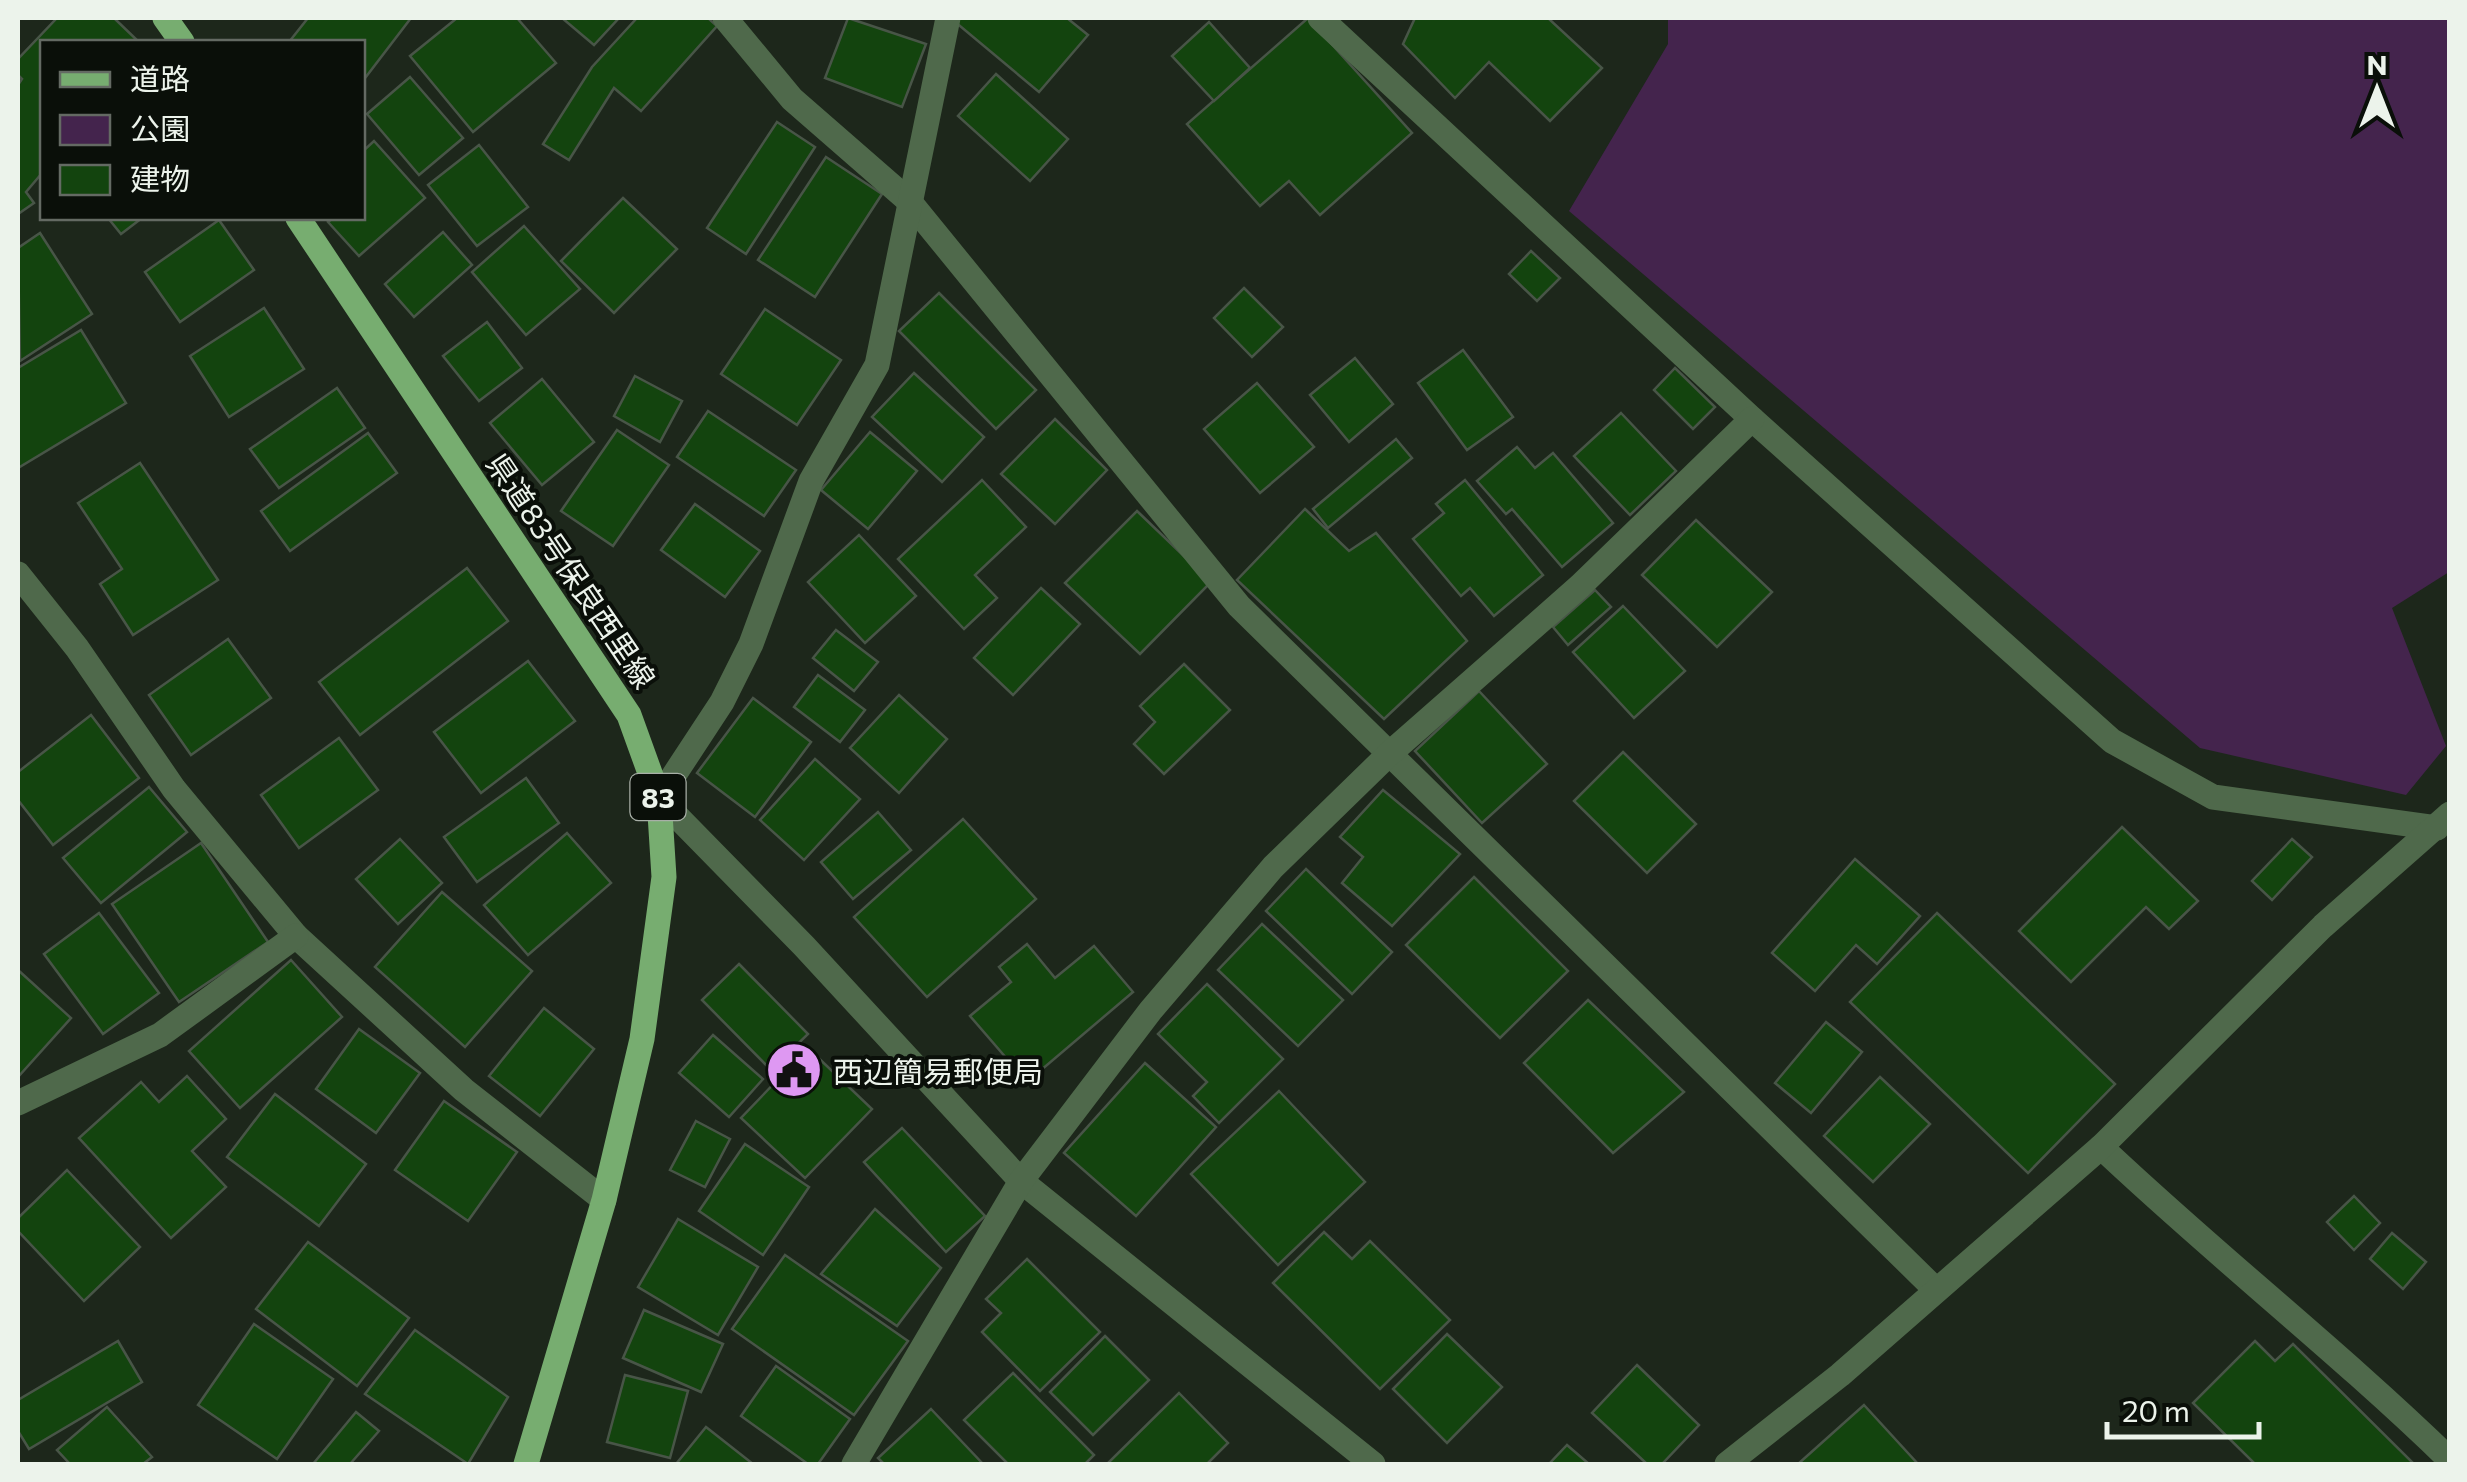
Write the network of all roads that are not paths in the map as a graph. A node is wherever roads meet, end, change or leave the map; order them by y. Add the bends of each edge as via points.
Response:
1 (166, 18) edge
2 (725, 18) edge
3 (948, 18) edge
4 (1320, 18) edge
5 (181, 40) edge
6 (908, 201) junction
7 (299, 220) edge
8 (1752, 419) junction
9 (18, 574) edge
10 (1388, 754) junction
11 (659, 798) junction
12 (2443, 821) edge
13 (296, 936) junction
14 (18, 1103) edge
15 (2102, 1148) junction
16 (1021, 1182) junction
17 (604, 1200) junction
18 (1936, 1290) junction
19 (2450, 1460) edge
20 (526, 1464) edge
21 (854, 1464) edge
22 (1373, 1464) edge
23 (1727, 1464) edge

1 - 5 main road
2 - 6 street via 792,99
3 - 6 street
4 - 8 street
6 - 10 street via 1239,606
6 - 11 street via 877,365 811,481 730,688
7 - 11 main road, 県道83号保良西里線 / 83 via 629,714
8 - 10 street via 1580,586
8 - 12 street via 2112,741 2164,773 2213,797
9 - 13 street via 174,788
10 - 16 street via 1272,867 1151,1010
10 - 18 street
11 - 16 street
11 - 17 main road, 県道83号保良西里線 / 83 via 664,877 642,1039
12 - 15 street via 2324,926
13 - 14 street via 160,1035
13 - 17 street via 464,1090
15 - 18 street
15 - 19 street
16 - 21 street
16 - 22 street
17 - 20 main road, 県道83号保良西里線 / 83
18 - 23 street

